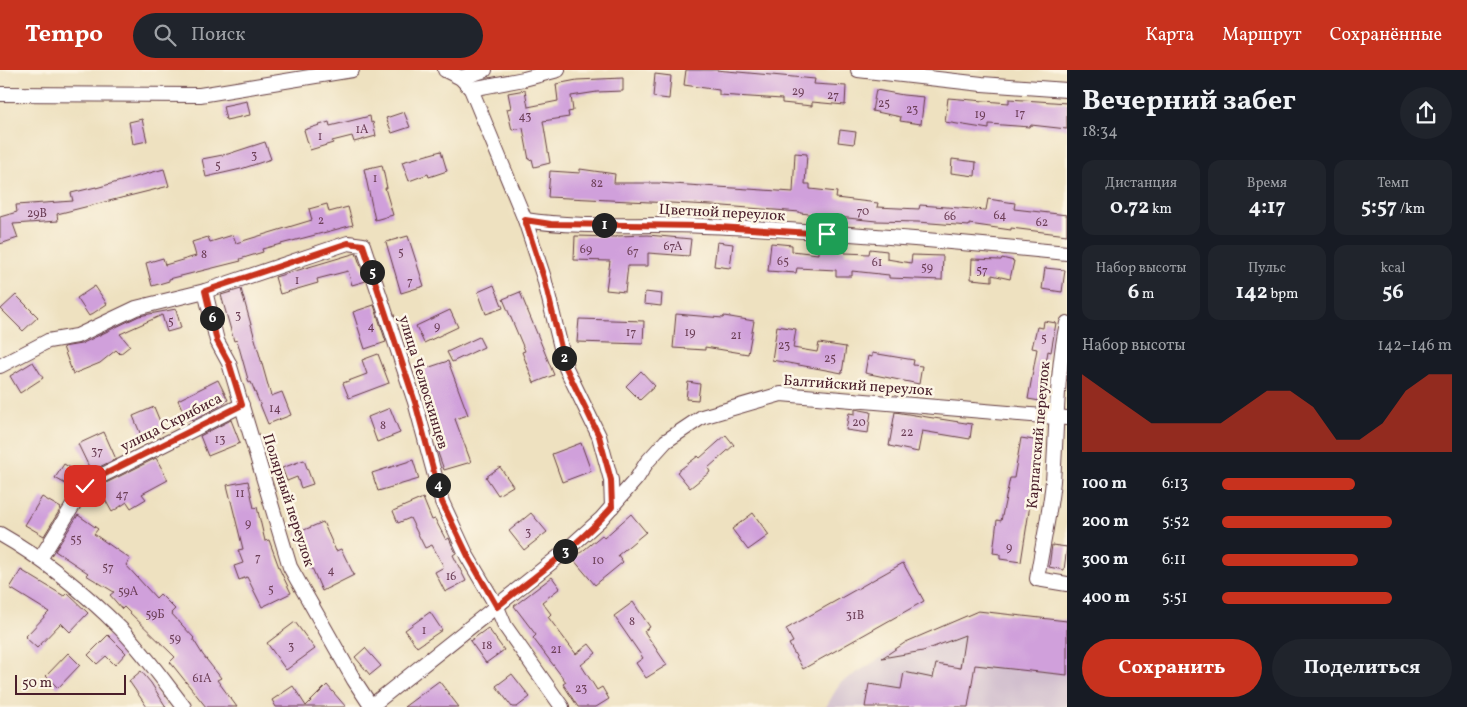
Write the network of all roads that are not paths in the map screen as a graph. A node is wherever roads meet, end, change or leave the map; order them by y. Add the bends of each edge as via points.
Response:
1 (352, 70) edge
2 (445, 70) edge
3 (485, 70) edge
4 (558, 70) edge
5 (858, 70) edge
6 (461, 78) junction
7 (471, 89) junction
8 (1067, 90) edge
9 (0, 94) edge
10 (525, 220) junction
11 (1067, 253) edge
12 (205, 291) junction
13 (1067, 324) edge
14 (0, 366) edge
15 (242, 405) junction
16 (1061, 417) edge
17 (612, 507) junction
18 (0, 534) edge
19 (40, 559) junction
20 (1067, 584) edge
21 (497, 607) junction
22 (370, 706) edge
23 (184, 707) edge
24 (562, 707) edge

1 - 9 street via 200,95
2 - 6 street
3 - 6 street
4 - 7 street
5 - 8 street
6 - 7 street
7 - 10 street
10 - 11 street, Цветной переулок via 551,224 703,226 951,241
10 - 17 street via 544,278 566,368 599,436 611,480
12 - 14 street via 136,308 77,336 48,341
12 - 15 street, Полярный переулок via 217,341 229,363
12 - 21 street, улица Челюскинцев via 348,243 363,245 415,402 442,502
13 - 16 street, Карпатский переулок
15 - 19 street, улица Скрибиса via 85,486
15 - 22 street, Полярный переулок via 290,567
16 - 17 street, Балтийский переулок via 781,394 702,417 683,429 666,441
16 - 20 street, Карпатский переулок via 1036,579
17 - 21 street, Балтийский переулок via 562,554
18 - 19 street
19 - 23 street via 121,630
21 - 22 street, Балтийский переулок
21 - 24 street, улица Челюскинцев via 505,626

